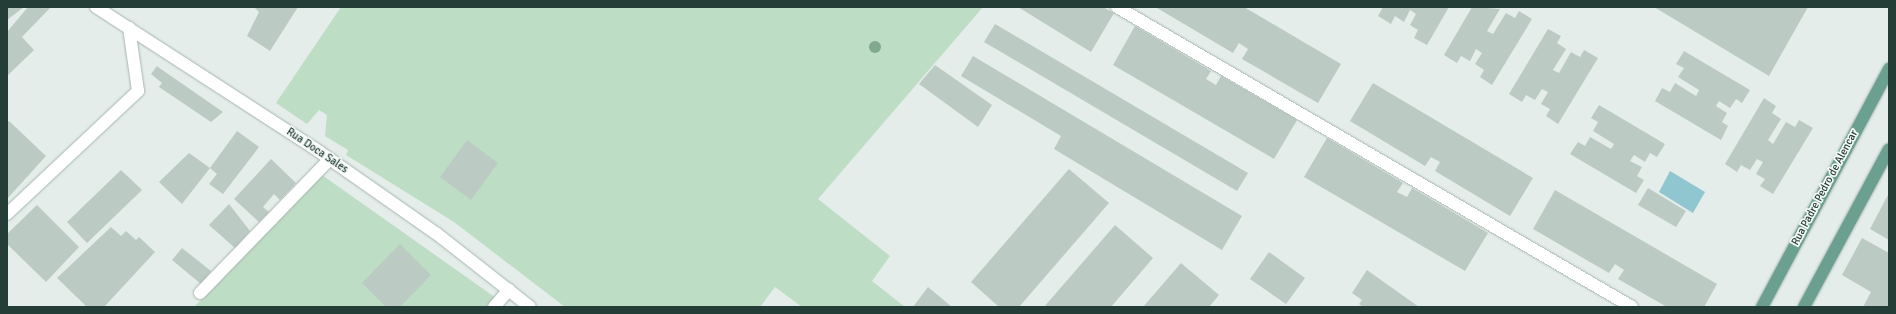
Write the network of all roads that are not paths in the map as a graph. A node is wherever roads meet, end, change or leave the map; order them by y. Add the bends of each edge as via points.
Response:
1 (96, 7) edge
2 (1117, 7) edge
3 (129, 28) junction
4 (1889, 68) edge
5 (1889, 149) edge
6 (330, 159) junction
7 (7, 214) edge
8 (509, 290) junction
9 (200, 293) dead end
10 (494, 307) edge
11 (530, 307) edge
12 (1632, 307) edge
13 (1762, 307) edge
14 (1804, 307) edge

1 - 3 street, Rua Doca Sales
2 - 12 street
3 - 6 street, Rua Doca Sales
3 - 7 street via 138,91
4 - 13 main road, Rua Padre Pedro de Alencar
5 - 14 main road
6 - 8 street, Rua Doca Sales via 437,234
6 - 9 street
8 - 10 street
8 - 11 street, Rua Doca Sales

